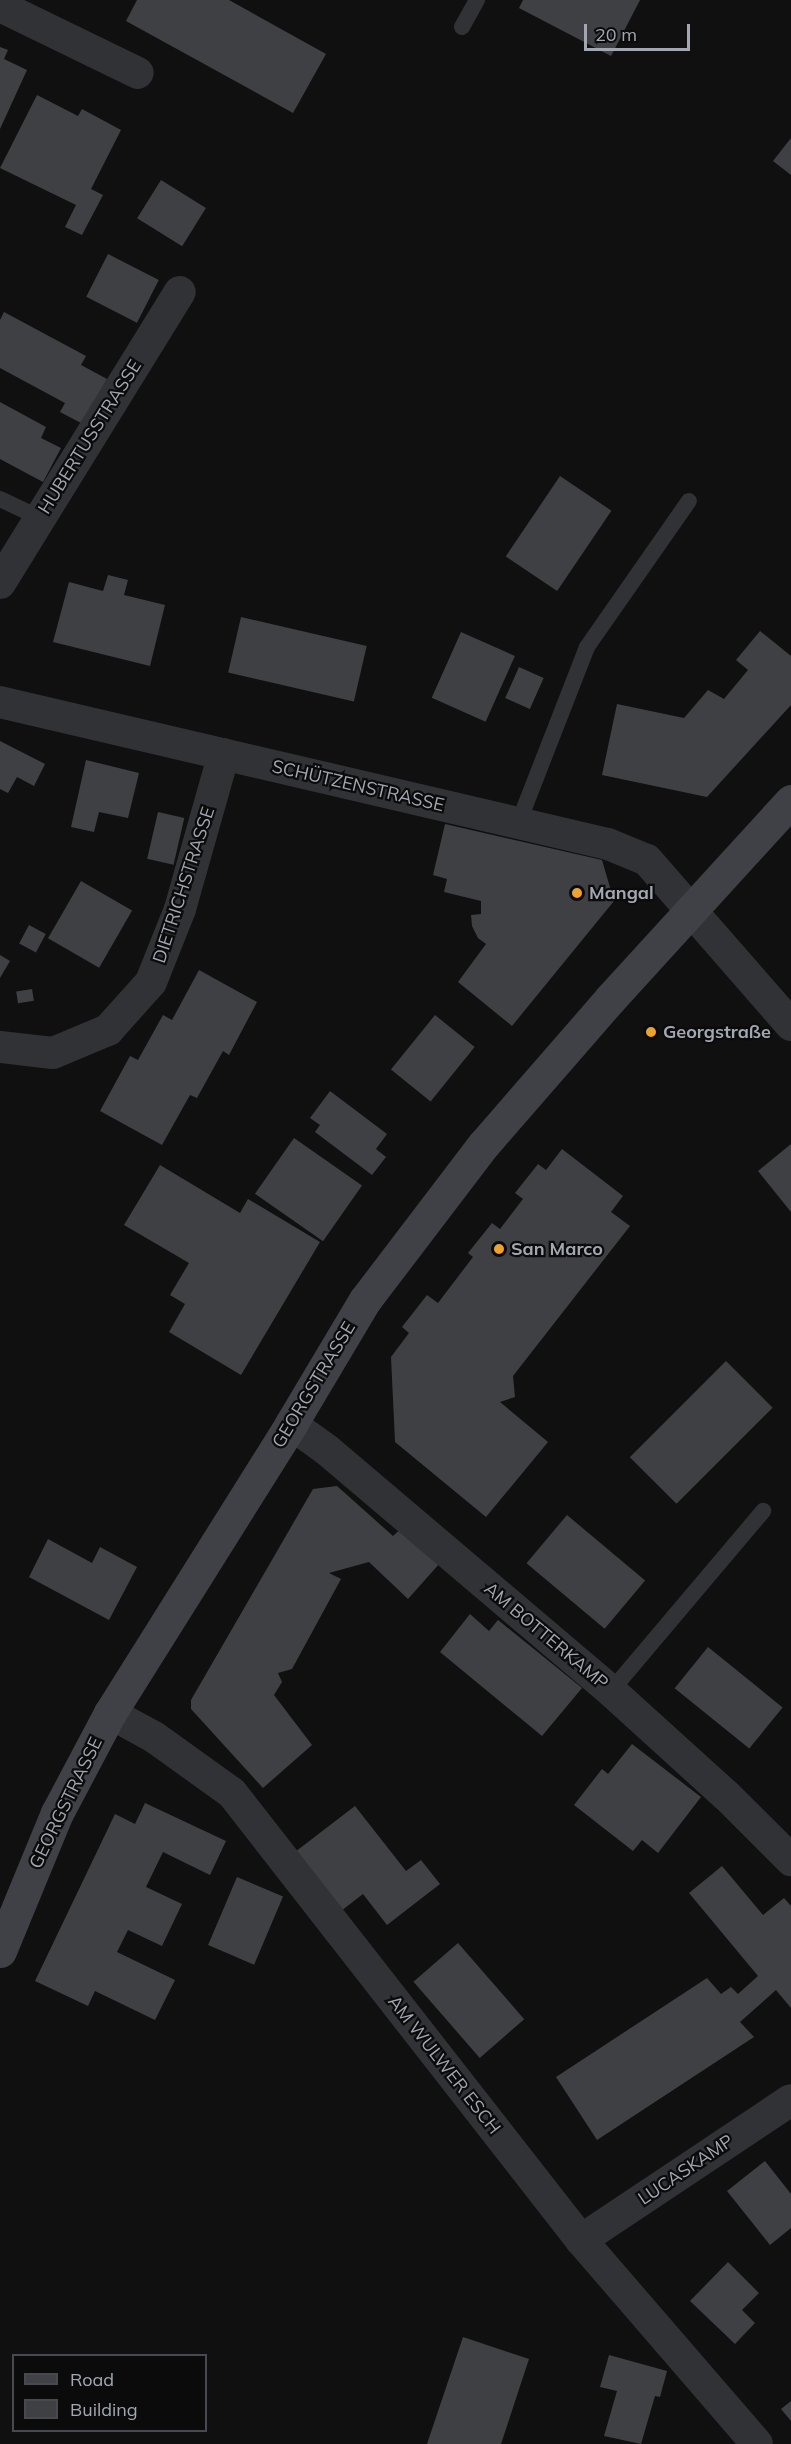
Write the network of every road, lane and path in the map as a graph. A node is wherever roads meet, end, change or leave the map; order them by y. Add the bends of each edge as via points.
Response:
1 (477, 0) edge
2 (0, 6) edge
3 (462, 27) dead end
4 (138, 73) dead end
5 (180, 292) dead end
6 (0, 499) edge
7 (688, 501) dead end
8 (40, 518) junction
9 (0, 583) edge
10 (0, 702) edge
11 (224, 754) junction
12 (791, 801) edge
13 (518, 824) junction
14 (692, 911) junction
15 (791, 1025) edge
16 (0, 1047) edge
17 (291, 1424) junction
18 (763, 1511) dead end
19 (611, 1692) junction
20 (110, 1713) junction
21 (791, 1860) edge
22 (0, 1951) edge
23 (791, 2100) edge
24 (581, 2240) junction
25 (757, 2444) edge

1 - 3 lane
2 - 4 street
5 - 8 street, HUBERTUSSTRASSE
6 - 8 lane
7 - 13 lane via 587,647
8 - 9 street, HUBERTUSSTRASSE
10 - 11 street, SCHÜTZENSTRASSE
11 - 13 street, SCHÜTZENSTRASSE
11 - 16 street, DIETRICHSTRASSE via 180,909 151,982 108,1030 53,1053
12 - 14 main road, GEORGSTRASSE
13 - 14 street, SCHÜTZENSTRASSE via 608,844 647,860
14 - 15 street, SCHÜTZENSTRASSE
14 - 17 main road, GEORGSTRASSE via 484,1144 365,1300
17 - 19 street, AM BOTTERKAMP via 327,1450
17 - 20 main road, GEORGSTRASSE
18 - 19 lane
19 - 21 street, AM BOTTERKAMP via 727,1796
20 - 22 main road, GEORGSTRASSE via 57,1813
20 - 24 street, AM WULWER ESCH via 154,1737 232,1793
23 - 24 street, LUCASKAMP
24 - 25 street, AM WULWER ESCH

